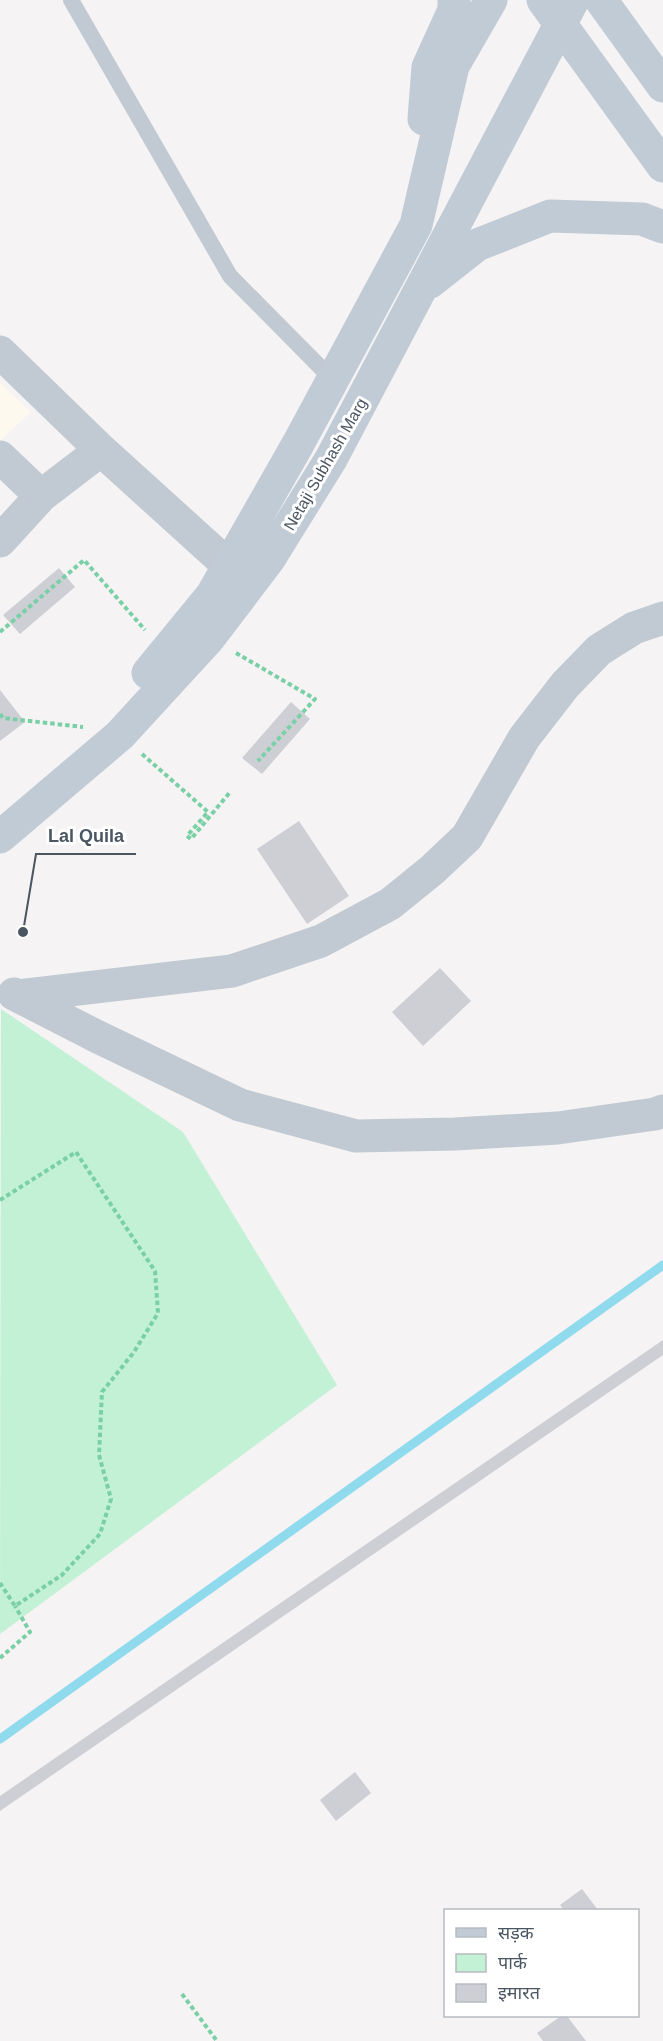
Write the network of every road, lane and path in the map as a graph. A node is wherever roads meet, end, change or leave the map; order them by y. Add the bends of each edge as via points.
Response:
1 (71, 0) edge
2 (454, 0) edge
3 (491, 0) edge
4 (601, 0) edge
5 (558, 8) edge
6 (663, 86) edge
7 (663, 166) edge
8 (416, 225) junction
9 (663, 227) edge
10 (420, 290) junction
11 (0, 352) edge
12 (333, 380) junction
13 (101, 450) junction
14 (0, 457) edge
15 (41, 496) junction
16 (0, 541) edge
17 (229, 566) junction
18 (663, 618) edge
19 (0, 632) edge
20 (209, 638) junction
21 (165, 652) junction
22 (0, 714) edge
23 (111, 732) junction
24 (258, 761) dead end
25 (231, 791) dead end
26 (0, 815) edge
27 (0, 837) edge
28 (9, 990) edge
29 (663, 1111) edge
30 (0, 1200) edge
31 (0, 1582) edge
32 (15, 1606) junction
33 (0, 1658) edge
34 (182, 1994) dead end
35 (217, 2041) edge

1 - 12 lane via 230,276
2 - 8 main road via 454,10 428,67
3 - 8 main road, Netaji Subhash Marg via 453,66
4 - 6 main road
5 - 7 main road
5 - 10 main road, Netaji Subhash Marg
8 - 12 main road, Netaji Subhash Marg
9 - 10 main road via 642,219 550,216 477,245
10 - 20 main road, Netaji Subhash Marg via 331,459 269,559
11 - 13 street
12 - 17 main road, Netaji Subhash Marg
13 - 15 street
13 - 17 street
14 - 15 street
15 - 16 street
17 - 21 main road, Netaji Subhash Marg via 212,595
18 - 28 street via 634,628 598,650 524,738 467,837 390,904 321,941 232,971
19 - 21 path via 84,560
20 - 23 main road, Netaji Subhash Marg
20 - 24 path via 315,699
21 - 23 main road, Netaji Subhash Marg
22 - 23 path via 3,718
23 - 25 path via 208,812 187,836 190,839
23 - 26 main road, Netaji Subhash Marg
23 - 27 main road, Netaji Subhash Marg
28 - 29 street via 98,1038 240,1105 356,1136 558,1128
30 - 32 path via 76,1152 155,1271 158,1312 134,1352 102,1392 99,1455 111,1499 100,1534 62,1575
31 - 32 path
32 - 33 path via 30,1632
34 - 35 path

